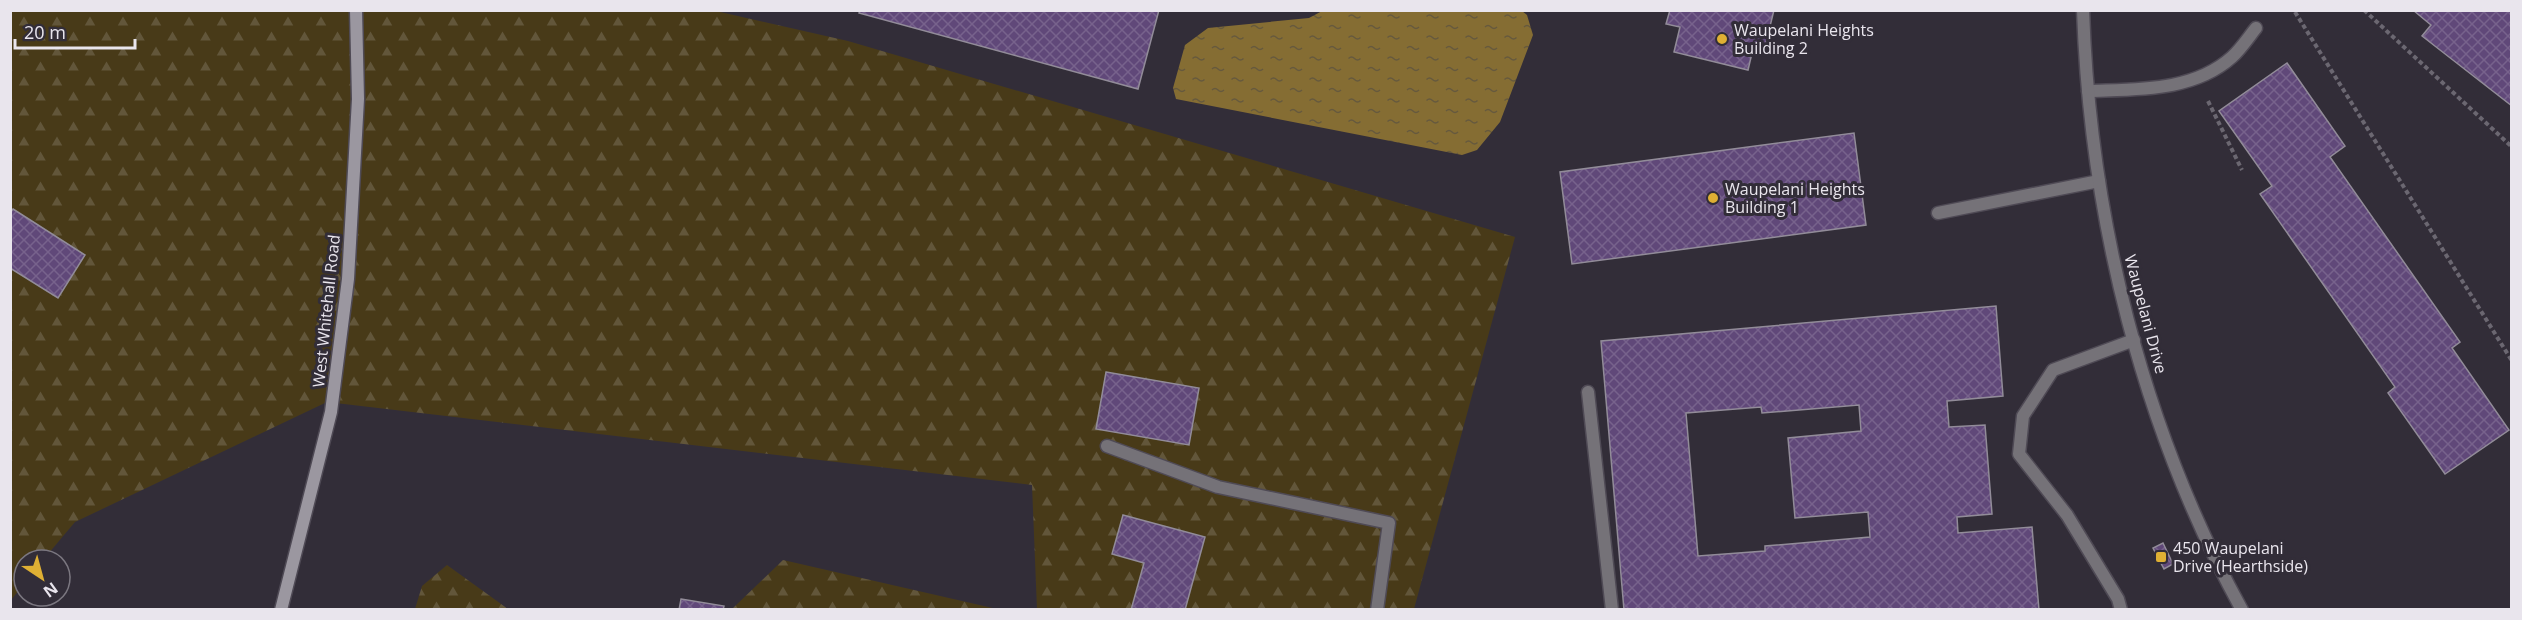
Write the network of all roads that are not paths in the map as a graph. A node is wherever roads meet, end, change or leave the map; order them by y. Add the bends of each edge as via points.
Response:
1 (356, 10) edge
2 (2083, 10) edge
3 (2256, 28) dead end
4 (2088, 91) junction
5 (2099, 181) junction
6 (1938, 213) dead end
7 (2134, 340) junction
8 (1588, 392) dead end
9 (1107, 446) dead end
10 (281, 609) edge
11 (1377, 609) edge
12 (1612, 609) edge
13 (2121, 609) edge
14 (2242, 609) edge

1 - 10 main road, West Whitehall Road via 358,99 348,279 331,412
2 - 4 street, Waupelani Drive
3 - 4 street via 2231,58 2197,77 2158,89
4 - 5 street, Waupelani Drive
5 - 6 street
5 - 7 street, Waupelani Drive
7 - 13 street via 2053,370 2023,416 2019,454 2067,515
7 - 14 street, Waupelani Drive via 2184,485
8 - 12 street
9 - 11 street via 1218,487 1389,523

